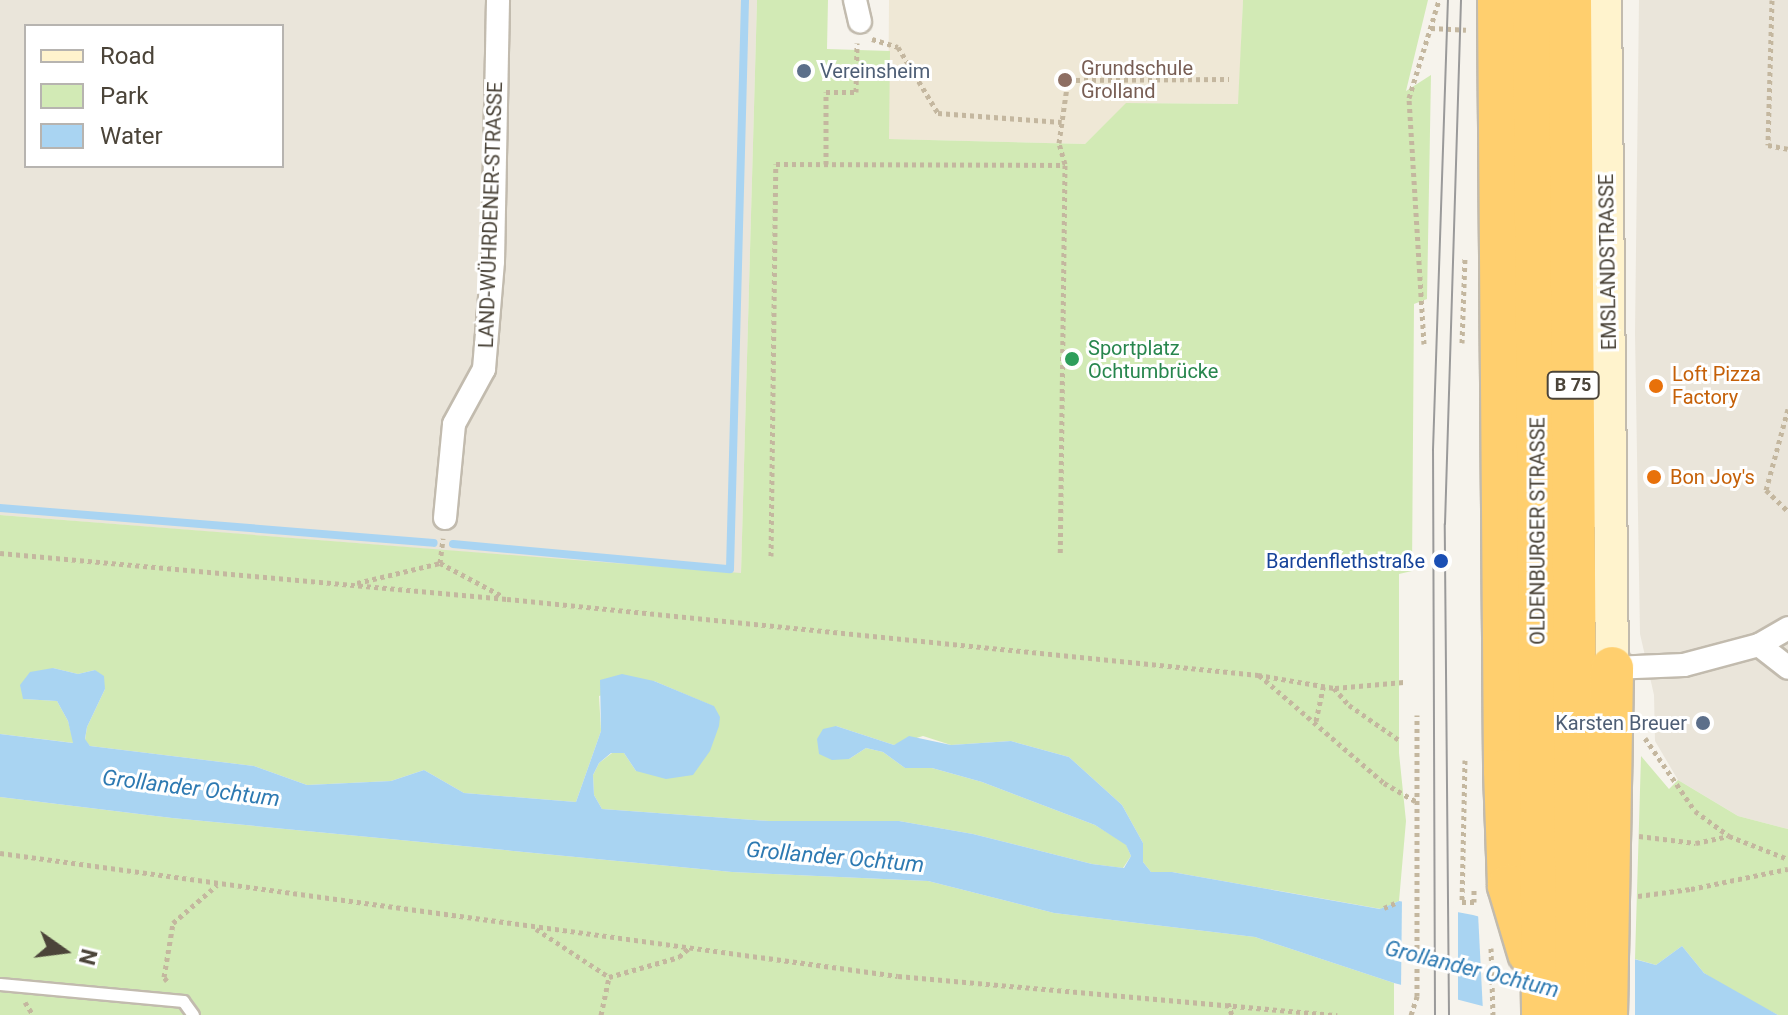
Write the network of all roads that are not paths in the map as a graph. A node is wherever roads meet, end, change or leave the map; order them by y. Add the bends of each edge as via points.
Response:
1 (498, 0) edge
2 (1534, 0) edge
3 (1570, 0) edge
4 (1605, 0) edge
5 (1490, 15) edge
6 (445, 518) dead end
7 (1788, 628) edge
8 (1759, 645) junction
9 (1612, 668) junction
10 (1788, 668) edge
11 (1547, 933) junction
12 (0, 984) edge
13 (1554, 1009) edge
14 (193, 1015) edge
15 (1606, 1015) edge

1 - 6 street, LAND-WÜHRDENER-STRASSE via 493,261 484,369 454,424
2 - 11 highway, OLDENBURGER STRASSE / B 75
3 - 11 highway, OLDENBURGER STRASSE / B 75
4 - 9 street, EMSLANDSTRASSE
5 - 11 highway via 1509,886
7 - 8 street
8 - 9 street via 1684,665
8 - 10 street
9 - 11 highway
11 - 13 highway, OLDENBURGER STRASSE / B 75
11 - 13 highway
11 - 15 highway
12 - 14 lane via 183,1001

